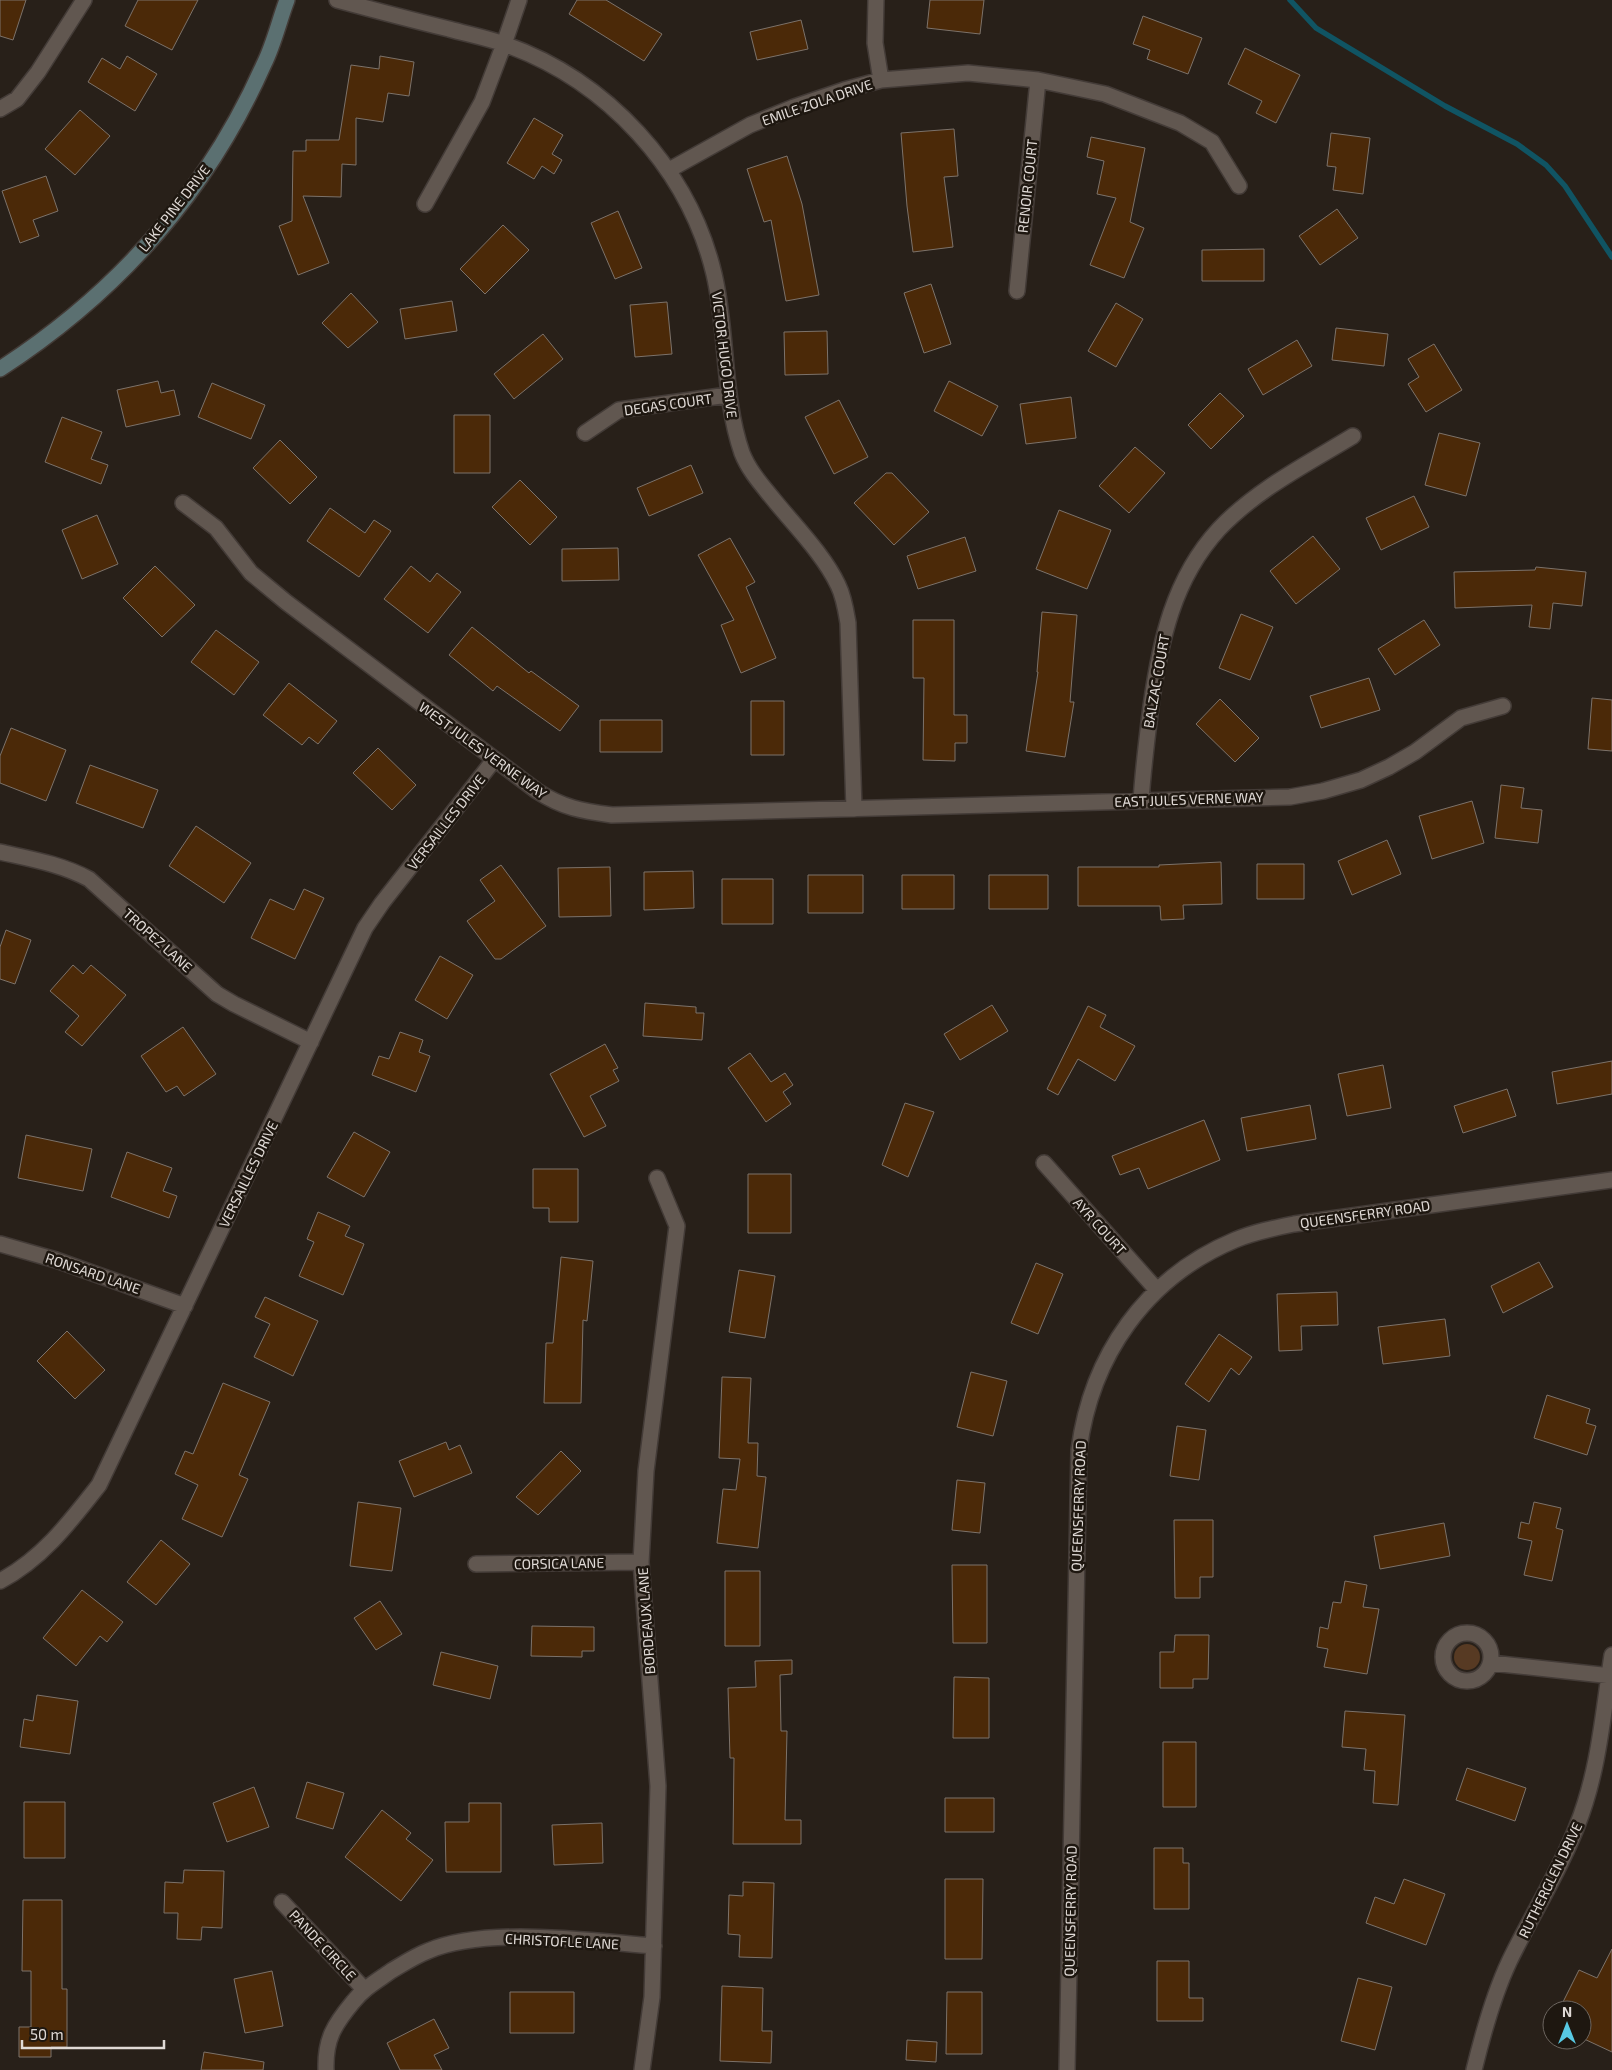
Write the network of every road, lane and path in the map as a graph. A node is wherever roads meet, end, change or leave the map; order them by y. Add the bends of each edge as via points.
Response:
1 (84, 0) edge
2 (287, 0) edge
3 (337, 0) edge
4 (519, 0) edge
5 (876, 0) edge
6 (504, 44) junction
7 (881, 80) junction
8 (1038, 80) junction
9 (0, 109) edge
10 (669, 170) junction
11 (1239, 186) dead end
12 (425, 204) dead end
13 (1017, 291) dead end
14 (0, 369) edge
15 (728, 395) junction
16 (585, 433) dead end
17 (1353, 436) dead end
18 (184, 504) dead end
19 (1503, 706) dead end
20 (494, 760) junction
21 (1141, 801) junction
22 (854, 809) junction
23 (0, 852) edge
24 (310, 1042) junction
25 (1044, 1163) dead end
26 (657, 1178) dead end
27 (1612, 1180) edge
28 (0, 1244) edge
29 (1156, 1289) junction
30 (184, 1306) junction
31 (642, 1562) junction
32 (476, 1564) dead end
33 (0, 1581) edge
34 (1612, 1655) edge
35 (1491, 1663) dead end
36 (1610, 1676) edge
37 (282, 1902) dead end
38 (654, 1946) junction
39 (364, 1989) junction
40 (326, 2070) edge
41 (642, 2070) edge
42 (1067, 2070) edge
43 (1474, 2070) edge

1 - 9 street via 38,72 17,99
2 - 14 main road, LAKE PINE DRIVE via 265,63 238,116 179,207 152,241 100,294 31,349
3 - 6 street, VICTOR HUGO DRIVE
4 - 6 street
5 - 7 street via 875,43
6 - 10 street, VICTOR HUGO DRIVE via 586,86 630,124
6 - 12 street via 482,102
7 - 8 street, EMILE ZOLA DRIVE via 968,73
7 - 10 street, EMILE ZOLA DRIVE via 770,116
8 - 11 street, EMILE ZOLA DRIVE via 1105,94 1180,123 1212,142
8 - 13 street, RENOIR COURT
10 - 15 street, VICTOR HUGO DRIVE via 700,230 714,272 725,335
15 - 16 street, DEGAS COURT via 619,410
15 - 22 street, VICTOR HUGO DRIVE via 743,455 753,474 838,584 848,623
17 - 21 street, BALZAC COURT via 1254,498 1219,530 1190,569 1166,623 1158,655
18 - 20 street, WEST JULES VERNE WAY via 216,528 251,573 286,602
19 - 21 street, EAST JULES VERNE WAY via 1461,718 1389,767 1361,780 1323,791 1290,796
20 - 22 street, WEST JULES VERNE WAY via 555,802 574,810 594,813
20 - 24 street, VERSAILLES DRIVE via 365,928
21 - 22 street, EAST JULES VERNE WAY
23 - 24 street, TROPEZ LANE via 54,864 89,879 217,994
24 - 30 street, VERSAILLES DRIVE
25 - 29 street, AYR COURT
26 - 31 street, BORDEAUX LANE via 678,1226 646,1471
27 - 29 street, QUEENSFERRY ROAD via 1261,1231 1208,1252
28 - 30 street, RONSARD LANE via 56,1260
29 - 42 street, QUEENSFERRY ROAD via 1118,1337 1099,1373 1086,1410 1079,1450
30 - 33 street, VERSAILLES DRIVE via 99,1485 65,1529 40,1553
31 - 32 street, CORSICA LANE
31 - 38 street, BORDEAUX LANE via 658,1786
34 - 36 street, RUTHERGLEN DRIVE
35 - 36 street
36 - 43 street, RUTHERGLEN DRIVE via 1600,1740 1584,1806 1564,1856 1494,1998
37 - 39 street, PANDE CIRCLE
38 - 39 street, CHRISTOFLE LANE via 502,1937 470,1941 428,1950
38 - 41 street, BORDEAUX LANE via 652,1997
39 - 40 street, CHRISTOFLE LANE via 336,2022 326,2052

